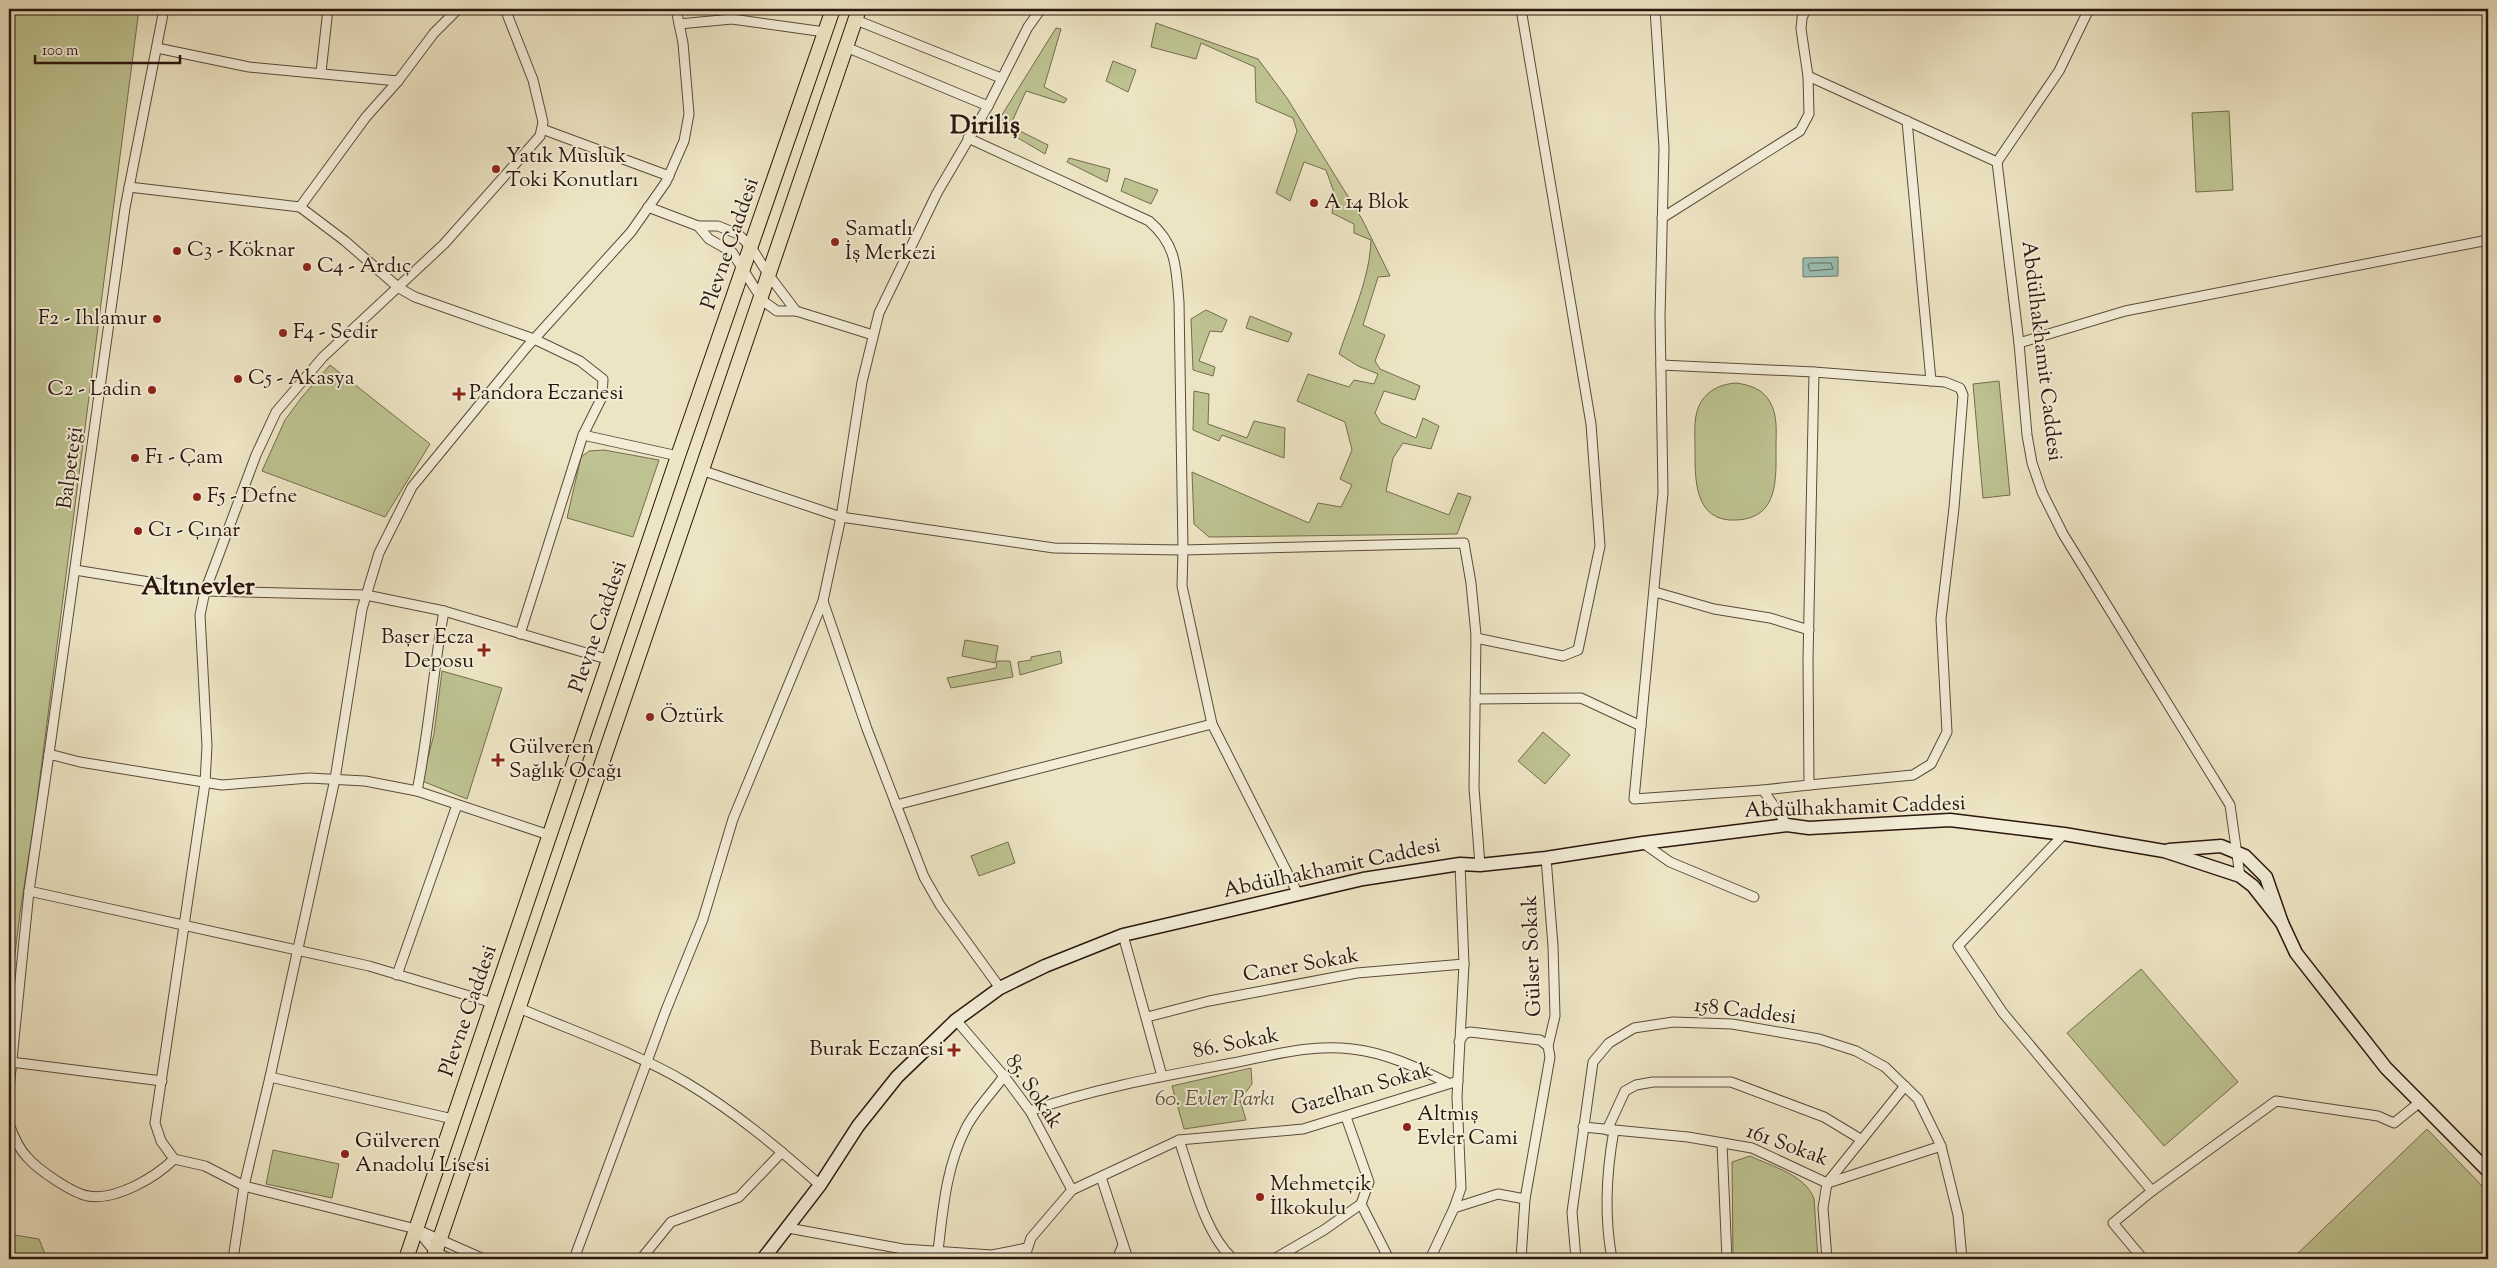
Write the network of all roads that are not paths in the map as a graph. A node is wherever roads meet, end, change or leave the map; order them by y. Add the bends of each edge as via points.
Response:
1 (164, 9) edge
2 (328, 9) edge
3 (458, 9) edge
4 (506, 9) edge
5 (676, 9) edge
6 (832, 9) edge
7 (1041, 9) edge
8 (1521, 9) edge
9 (1655, 9) edge
10 (1806, 9) edge
11 (2090, 9) edge
12 (858, 14) edge
13 (679, 24) junction
14 (825, 32) junction
15 (846, 47) junction
16 (157, 48) junction
17 (321, 72) junction
18 (1808, 76) junction
19 (1001, 78) junction
20 (398, 81) junction
21 (988, 106) junction
22 (1907, 121) junction
23 (542, 128) junction
24 (968, 138) junction
25 (1997, 162) junction
26 (669, 176) junction
27 (129, 187) junction
28 (300, 207) junction
29 (648, 207) junction
30 (1662, 218) junction
31 (698, 226) junction
32 (2488, 240) edge
33 (751, 247) junction
34 (744, 268) junction
35 (768, 274) junction
36 (399, 288) junction
37 (760, 297) junction
38 (796, 311) junction
39 (873, 335) junction
40 (534, 340) junction
41 (2019, 343) junction
42 (1661, 365) junction
43 (1814, 372) junction
44 (1931, 381) junction
45 (583, 435) junction
46 (678, 456) junction
47 (701, 470) junction
48 (841, 517) junction
49 (1183, 550) junction
50 (75, 570) junction
51 (205, 591) junction
52 (1655, 592) junction
53 (366, 595) junction
54 (823, 601) junction
55 (444, 612) junction
56 (1809, 630) junction
57 (520, 634) junction
58 (1476, 638) junction
59 (610, 660) junction
60 (1475, 699) junction
61 (1212, 724) junction
62 (1641, 726) junction
63 (49, 754) junction
64 (335, 779) junction
65 (205, 783) junction
66 (1809, 785) junction
67 (1763, 790) junction
68 (417, 791) junction
69 (457, 805) junction
70 (896, 805) junction
71 (1787, 825) junction
72 (2064, 834) junction
73 (549, 835) junction
74 (1643, 843) junction
75 (2164, 850) junction
76 (2237, 852) junction
77 (1546, 858) junction
78 (1460, 864) junction
79 (1480, 864) junction
80 (2240, 876) junction
81 (2266, 878) junction
82 (2252, 886) junction
83 (29, 891) junction
84 (1298, 894) junction
85 (1754, 897) dead end
86 (2282, 923) junction
87 (184, 926) junction
88 (1123, 936) junction
89 (298, 949) junction
90 (1464, 964) junction
91 (397, 975) junction
92 (1000, 988) junction
93 (492, 1003) junction
94 (519, 1008) junction
95 (1147, 1017) junction
96 (956, 1020) junction
97 (1459, 1042) junction
98 (1548, 1046) junction
99 (11, 1062) junction
100 (646, 1062) junction
101 (1004, 1076) junction
102 (1162, 1076) junction
103 (270, 1077) junction
104 (162, 1081) junction
105 (1458, 1081) junction
106 (1448, 1083) junction
107 (1904, 1086) junction
108 (9, 1089) edge
109 (2420, 1102) junction
110 (1030, 1112) junction
111 (1346, 1117) junction
112 (453, 1119) junction
113 (9, 1124) edge
114 (1583, 1128) junction
115 (1611, 1130) junction
116 (1179, 1140) junction
117 (1862, 1140) junction
118 (1722, 1143) junction
119 (1941, 1146) junction
120 (782, 1152) junction
121 (174, 1159) junction
122 (2488, 1171) edge
123 (1101, 1176) junction
124 (1827, 1183) junction
125 (820, 1185) junction
126 (244, 1186) junction
127 (1072, 1190) junction
128 (2152, 1190) junction
129 (1525, 1199) junction
130 (1361, 1204) junction
131 (1454, 1208) junction
132 (788, 1228) junction
133 (416, 1229) junction
134 (1123, 1246) junction
135 (1028, 1248) junction
136 (903, 1249) junction
137 (436, 1250) edge
138 (938, 1251) junction
139 (233, 1259) edge
140 (406, 1259) edge
141 (451, 1259) edge
142 (484, 1259) edge
143 (574, 1259) edge
144 (641, 1259) edge
145 (763, 1259) edge
146 (904, 1259) edge
147 (1024, 1259) edge
148 (1117, 1259) edge
149 (1128, 1259) edge
150 (1233, 1259) edge
151 (1274, 1259) edge
152 (1389, 1259) edge
153 (1430, 1259) edge
154 (1521, 1259) edge
155 (1576, 1259) edge
156 (1612, 1259) edge
157 (1727, 1259) edge
158 (1827, 1259) edge
159 (1962, 1259) edge
160 (2143, 1259) edge

1 - 16 street, Balpeteği
2 - 17 street
3 - 20 street
4 - 23 street via 533,80 544,122
5 - 13 street
6 - 14 main road, Plevne Caddesi
7 - 19 street
8 - 58 street via 1590,424 1600,546 1578,650 1564,656
9 - 30 street via 1664,148
10 - 18 street via 1801,28
11 - 25 street via 2059,72
12 - 15 main road
12 - 19 street
13 - 14 street via 732,19
13 - 26 street via 689,114 684,141
14 - 33 main road, Plevne Caddesi
15 - 21 street
15 - 35 main road
16 - 17 street via 249,67
16 - 27 street, Balpeteği
17 - 20 street
18 - 22 street
18 - 30 street via 1809,114 1800,131
19 - 21 street
20 - 28 street via 366,116
21 - 24 street
22 - 25 street
22 - 44 street
23 - 26 street
23 - 36 street via 540,136 444,244
24 - 39 street via 937,193 883,304
24 - 49 street via 1149,221 1165,235 1176,263 1179,302
25 - 41 street, Abdülhakhamit Caddesi
26 - 29 street
27 - 28 street
27 - 50 street, Balpeteği
28 - 36 street
29 - 31 street
29 - 40 street via 631,232
30 - 42 street
31 - 33 street via 718,226 738,234
31 - 34 street via 709,239 732,252
32 - 41 street via 2125,311
33 - 34 main road, Plevne Caddesi
33 - 35 street
34 - 37 street
34 - 46 main road, Plevne Caddesi
35 - 37 main road
35 - 38 street
36 - 40 street via 415,297
36 - 51 street via 323,356 276,412
37 - 38 street via 777,311
37 - 47 main road
38 - 39 street
39 - 48 street via 862,382
40 - 45 street via 580,361 603,379 602,397
40 - 53 street via 412,487 379,553
41 - 76 street, Abdülhakhamit Caddesi via 2027,435 2042,492 2063,534 2230,804
42 - 43 street
42 - 52 street via 1663,494
43 - 44 street
43 - 56 street
44 - 66 street via 1960,388 1963,395 1941,619 1947,732 1931,764 1913,775
45 - 46 street
45 - 57 street
46 - 59 main road, Plevne Caddesi
47 - 48 street
47 - 94 main road
48 - 49 street via 1054,548
48 - 54 street
49 - 58 street via 1464,543
49 - 61 street via 1182,586
50 - 51 street
50 - 63 street, Balpeteği
51 - 53 street
51 - 65 street via 200,616
52 - 56 street
52 - 62 street
53 - 55 street
53 - 64 street
54 - 70 street
54 - 100 street via 734,820 703,919
55 - 57 street
55 - 68 street
56 - 66 street
57 - 59 street
58 - 60 street
59 - 73 main road, Plevne Caddesi
60 - 62 street via 1581,698
60 - 79 street via 1474,788
61 - 70 street
61 - 84 street
62 - 67 street via 1634,799
63 - 65 street
63 - 83 street, Balpeteği
64 - 65 street via 222,785
64 - 68 street via 365,780
64 - 89 street
65 - 87 street
66 - 67 street
67 - 71 street
68 - 69 street
69 - 73 street
69 - 91 street
70 - 92 street via 928,884
71 - 72 main road, Abdülhakhamit Caddesi via 1809,828 1950,820
71 - 74 main road, Abdülhakhamit Caddesi
72 - 75 main road, Abdülhakhamit Caddesi
72 - 128 street via 1958,946 2003,1014
73 - 93 main road, Plevne Caddesi
74 - 77 main road, Abdülhakhamit Caddesi
74 - 85 street via 1670,862
75 - 76 main road, Abdülhakhamit Caddesi via 2221,846
75 - 80 main road, Abdülhakhamit Caddesi
76 - 80 street, Abdülhakhamit Caddesi
76 - 81 main road, Abdülhakhamit Caddesi
77 - 79 main road, Abdülhakhamit Caddesi
77 - 98 street, Gülser Sokak via 1555,1016
78 - 79 main road, Abdülhakhamit Caddesi
78 - 84 main road, Abdülhakhamit Caddesi via 1363,879
78 - 90 street
80 - 82 main road, Abdülhakhamit Caddesi
81 - 82 street
81 - 86 main road, Abdülhakhamit Caddesi
82 - 86 main road, Abdülhakhamit Caddesi
83 - 87 street
83 - 99 street, Balpeteği
84 - 88 main road, Abdülhakhamit Caddesi
86 - 109 main road, Abdülhakhamit Caddesi via 2296,953 2386,1068
87 - 89 street
87 - 104 street
88 - 92 main road, Abdülhakhamit Caddesi via 1044,966
88 - 95 street
89 - 91 street
89 - 103 street
90 - 95 street, Caner Sokak via 1357,973 1209,1001
90 - 97 street
91 - 93 street
92 - 96 main road, Abdülhakhamit Caddesi
93 - 112 main road, Plevne Caddesi
94 - 100 street
94 - 137 main road
95 - 102 street
96 - 101 street, 85. Sokak
96 - 125 main road, Abdülhakhamit Caddesi via 897,1077 858,1126
97 - 98 street via 1464,1034 1470,1032 1540,1040
97 - 105 street
98 - 129 street, Gülser Sokak via 1550,1057
99 - 104 street
99 - 108 street, Balpeteği
100 - 120 street via 686,1082 747,1122
100 - 143 street
101 - 110 street, 85. Sokak
101 - 138 street via 966,1127 954,1155
102 - 106 street, 86. Sokak via 1313,1046 1387,1055
102 - 110 street, 86. Sokak via 1064,1099
103 - 112 street
103 - 126 street
104 - 121 street via 155,1123 161,1141
105 - 106 street, Gazelhan Sokak
105 - 131 street via 1460,1188
106 - 111 street, Gazelhan Sokak
107 - 114 street, 158 Caddesi via 1885,1067 1856,1051 1819,1038 1732,1024 1673,1022 1634,1028 1610,1043 1592,1062
107 - 117 street, 161 Sokak
107 - 119 street, 158 Caddesi via 1918,1099
109 - 122 main road, Abdülhakhamit Caddesi
109 - 128 street via 2394,1123 2378,1116 2276,1101
110 - 127 street, 85. Sokak
111 - 116 street, Gazelhan Sokak via 1303,1129
111 - 130 street via 1369,1182
112 - 133 main road, Plevne Caddesi
113 - 121 street via 26,1157 73,1190 89,1196 107,1195 128,1188 158,1174
114 - 115 street, 161 Sokak
114 - 155 street, 158 Caddesi via 1572,1212
115 - 117 street via 1625,1091 1636,1084 1726,1082 1824,1117
115 - 118 street, 161 Sokak
115 - 156 street via 1607,1230
116 - 123 street, Gazelhan Sokak
116 - 150 street via 1208,1222 1223,1250
117 - 124 street, 161 Sokak
118 - 124 street, 161 Sokak via 1752,1148
118 - 157 street
119 - 124 street
119 - 159 street, 158 Caddesi via 1958,1215
120 - 125 street
120 - 144 street via 738,1197 671,1222
121 - 126 street via 205,1166
123 - 127 street, Gazelhan Sokak
123 - 134 street
124 - 158 street via 1823,1208
125 - 132 main road, Abdülhakhamit Caddesi
126 - 133 street
126 - 139 street
127 - 135 street, Gazelhan Sokak via 1031,1238
128 - 160 street via 2113,1223
129 - 131 street via 1498,1194
129 - 154 street, Gülser Sokak
130 - 151 street
130 - 152 street
131 - 153 street
132 - 136 street
132 - 145 main road, Abdülhakhamit Caddesi
133 - 137 street
133 - 137 street
133 - 140 main road, Plevne Caddesi
134 - 148 street
134 - 149 street
135 - 138 street via 992,1255
135 - 147 street, Gazelhan Sokak
136 - 138 street
136 - 146 street
137 - 141 street
137 - 142 street

